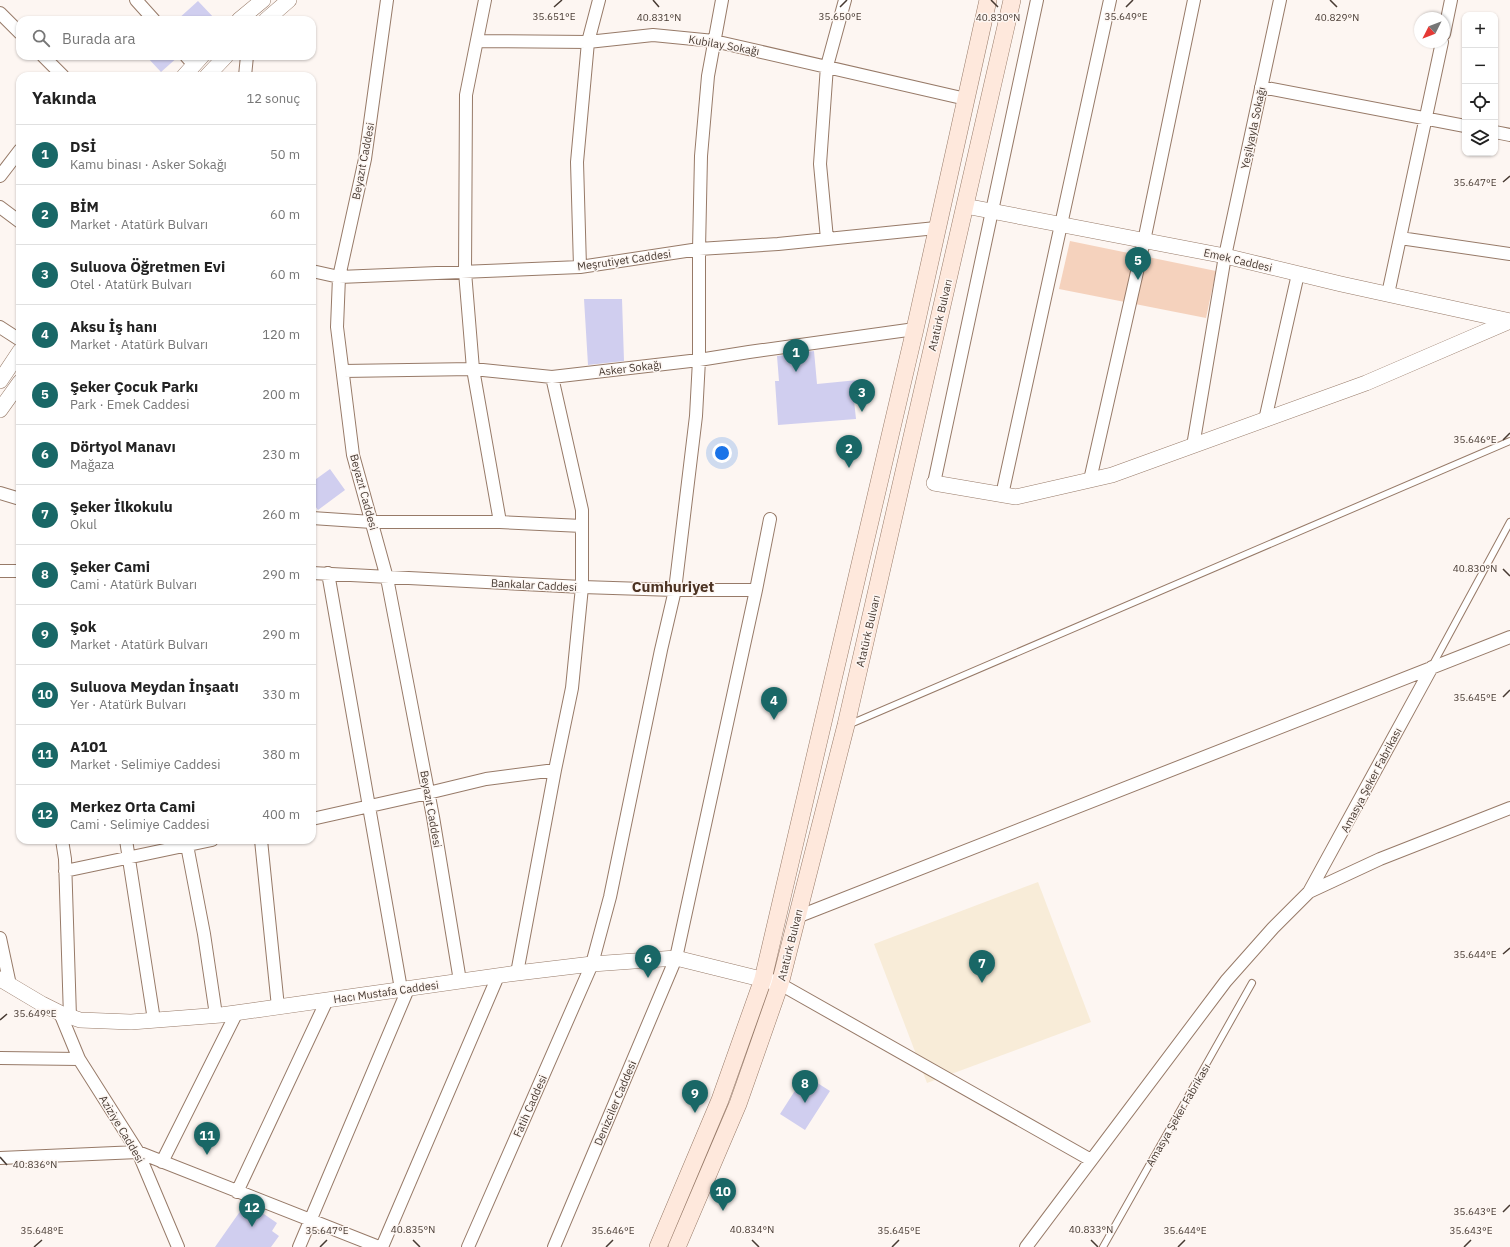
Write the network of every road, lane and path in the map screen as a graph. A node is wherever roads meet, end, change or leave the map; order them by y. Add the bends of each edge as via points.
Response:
1 (136, 0) edge
2 (289, 0) edge
3 (387, 0) edge
4 (485, 0) edge
5 (599, 0) edge
6 (722, 0) edge
7 (845, 0) edge
8 (988, 0) edge
9 (1012, 0) edge
10 (1037, 0) edge
11 (1110, 0) edge
12 (1194, 0) edge
13 (1280, 0) edge
14 (1451, 0) edge
15 (259, 1) edge
16 (1449, 12) edge
17 (0, 13) edge
18 (150, 16) edge
19 (243, 16) edge
20 (271, 16) edge
21 (16, 29) edge
22 (477, 41) junction
23 (714, 41) junction
24 (588, 42) junction
25 (1441, 48) edge
26 (47, 60) edge
27 (193, 60) edge
28 (222, 60) edge
29 (247, 60) edge
30 (827, 66) junction
31 (59, 72) edge
32 (186, 72) edge
33 (211, 72) edge
34 (245, 72) edge
35 (1261, 87) junction
36 (966, 99) junction
37 (1426, 118) junction
38 (1462, 125) edge
39 (1498, 133) edge
40 (1510, 135) edge
41 (16, 155) edge
42 (0, 176) edge
43 (965, 206) junction
44 (0, 207) edge
45 (991, 212) junction
46 (16, 219) edge
47 (1061, 225) junction
48 (936, 228) junction
49 (1400, 238) junction
50 (827, 239) junction
51 (1144, 241) junction
52 (699, 249) junction
53 (1510, 254) edge
54 (1225, 256) junction
55 (580, 267) junction
56 (316, 272) edge
57 (465, 272) junction
58 (1298, 274) junction
59 (339, 277) junction
60 (1388, 294) junction
61 (1510, 321) edge
62 (0, 327) edge
63 (915, 329) junction
64 (16, 337) edge
65 (16, 358) edge
66 (699, 360) junction
67 (473, 369) junction
68 (343, 371) junction
69 (552, 377) junction
70 (0, 380) edge
71 (16, 388) edge
72 (0, 410) edge
73 (1265, 420) junction
74 (1510, 441) edge
75 (1193, 446) junction
76 (1090, 480) junction
77 (934, 483) joint
78 (0, 493) edge
79 (1002, 495) junction
80 (16, 497) edge
81 (316, 518) edge
82 (770, 519) dead end
83 (372, 522) junction
84 (500, 522) junction
85 (1510, 522) edge
86 (582, 526) junction
87 (0, 571) edge
88 (16, 571) edge
89 (316, 573) edge
90 (328, 573) junction
91 (388, 578) junction
92 (582, 587) junction
93 (674, 590) junction
94 (756, 590) junction
95 (1510, 637) edge
96 (1432, 667) junction
97 (846, 725) junction
98 (555, 770) junction
99 (428, 793) junction
100 (369, 806) junction
101 (1510, 808) edge
102 (316, 818) edge
103 (62, 844) edge
104 (127, 844) edge
105 (183, 844) edge
106 (187, 844) edge
107 (262, 844) edge
108 (129, 858) junction
109 (65, 871) junction
110 (1309, 892) junction
111 (797, 917) junction
112 (0, 938) edge
113 (676, 958) junction
114 (592, 964) junction
115 (517, 973) junction
116 (498, 976) junction
117 (763, 979) junction
118 (460, 981) junction
119 (5, 982) edge
120 (1252, 983) dead end
121 (780, 984) junction
122 (405, 989) junction
123 (327, 1000) junction
124 (278, 1007) junction
125 (237, 1012) junction
126 (65, 1015) junction
127 (216, 1015) junction
128 (154, 1020) junction
129 (0, 1058) edge
130 (79, 1059) junction
131 (138, 1152) junction
132 (0, 1158) edge
133 (1091, 1160) junction
134 (162, 1162) junction
135 (237, 1192) junction
136 (311, 1220) junction
137 (178, 1247) edge
138 (299, 1247) edge
139 (381, 1247) edge
140 (468, 1247) edge
141 (554, 1247) edge
142 (658, 1247) edge
143 (676, 1247) edge
144 (1026, 1247) edge
145 (1103, 1247) edge

1 - 18 street
2 - 20 street
3 - 59 street, Beyazıt Caddesi via 366,159
4 - 22 street
5 - 24 street
6 - 23 street, Fatih Caddesi
7 - 30 street
8 - 36 main road, Atatürk Bulvarı
9 - 43 main road, Atatürk Bulvarı
10 - 45 street
11 - 47 street
12 - 51 street
13 - 35 street, Yeşilyayla Sokağı
14 - 16 street
15 - 19 street
17 - 21 street
22 - 24 street, Kubilay Sokağı
22 - 57 street via 466,95
23 - 24 street, Kubilay Sokağı via 652,35
23 - 30 street, Kubilay Sokağı
23 - 52 street, Fatih Caddesi via 708,76 701,156
24 - 55 street via 577,162
25 - 37 street
26 - 31 street
27 - 32 street
28 - 33 street
29 - 34 street
30 - 36 street, Kubilay Sokağı
30 - 50 street via 820,164
35 - 37 street
35 - 54 street, Yeşilyayla Sokağı
36 - 48 main road, Atatürk Bulvarı
37 - 38 street
37 - 49 street
39 - 40 street
41 - 42 street
43 - 45 street, Emek Caddesi
43 - 97 main road, Atatürk Bulvarı
44 - 46 street
45 - 47 street, Emek Caddesi
45 - 77 street
47 - 51 street, Emek Caddesi
47 - 79 street
48 - 50 street, Meşrutiyet Caddesi
48 - 63 main road, Atatürk Bulvarı
49 - 53 street
49 - 60 street
50 - 52 street, Meşrutiyet Caddesi
51 - 54 street, Emek Caddesi
51 - 76 street
52 - 55 street, Meşrutiyet Caddesi
52 - 66 street, Fatih Caddesi
54 - 58 street, Emek Caddesi
54 - 75 street, Yeşilyayla Sokağı
55 - 57 street, Meşrutiyet Caddesi
56 - 59 street, Meşrutiyet Caddesi
57 - 59 street, Meşrutiyet Caddesi
57 - 67 street
58 - 60 street, Emek Caddesi
58 - 73 street
59 - 68 street, Beyazıt Caddesi via 337,327
60 - 61 street, Emek Caddesi
61 - 73 street via 1366,383
62 - 64 street
63 - 66 street, Asker Sokağı
63 - 117 main road, Atatürk Bulvarı
65 - 70 street
66 - 69 street, Asker Sokağı
66 - 93 street, Fatih Caddesi via 696,416
67 - 68 street, Asker Sokağı
67 - 69 street, Asker Sokağı
67 - 84 street
68 - 83 street, Beyazıt Caddesi via 353,455
69 - 86 street via 582,510
71 - 72 street
73 - 75 street
74 - 97 lane
75 - 76 street via 1112,475
76 - 79 street via 1016,497
77 - 79 street
78 - 80 street
81 - 83 street
82 - 94 street, Denizciler Caddesi
83 - 84 street
83 - 91 street, Beyazıt Caddesi
84 - 86 street
85 - 96 lane
86 - 92 street
87 - 88 street
89 - 90 street, Bankalar Caddesi
90 - 91 street, Bankalar Caddesi
90 - 100 street
91 - 92 street, Bankalar Caddesi
91 - 99 street, Beyazıt Caddesi
92 - 93 street, Bankalar Caddesi
92 - 98 street via 572,688
93 - 94 street, Bankalar Caddesi
93 - 114 street, Fatih Caddesi via 610,897
94 - 113 street, Denizciler Caddesi
95 - 96 street
96 - 110 street, Amasya Şeker Fabrikası
96 - 111 street
97 - 111 main road, Atatürk Bulvarı
98 - 99 street via 486,779
98 - 115 street
99 - 100 street
99 - 118 street, Beyazıt Caddesi
100 - 102 street
100 - 122 street
101 - 110 street via 1380,859
103 - 109 street
104 - 108 street
105 - 108 street
106 - 127 street
107 - 124 street
108 - 109 street
108 - 128 street
109 - 126 street
110 - 133 street via 1226,980
111 - 121 main road, Atatürk Bulvarı
112 - 119 street
113 - 114 street, Hacı Mustafa Caddesi
113 - 117 street, Hacı Mustafa Caddesi
113 - 141 street, Denizciler Caddesi
114 - 115 street, Hacı Mustafa Caddesi
114 - 140 street, Fatih Caddesi
115 - 116 street, Hacı Mustafa Caddesi
116 - 118 street, Hacı Mustafa Caddesi
116 - 139 street
117 - 121 street, Hacı Mustafa Caddesi
117 - 142 main road, Atatürk Bulvarı via 720,1100
118 - 122 street, Hacı Mustafa Caddesi
119 - 126 street, Hacı Mustafa Caddesi
120 - 145 lane, Amasya Şeker Fabrikası
121 - 133 street
121 - 143 main road, Atatürk Bulvarı via 738,1104
122 - 123 street, Hacı Mustafa Caddesi
122 - 136 street
123 - 124 street, Hacı Mustafa Caddesi
123 - 135 street
124 - 125 street, Hacı Mustafa Caddesi
125 - 127 street, Hacı Mustafa Caddesi
125 - 134 street
126 - 128 street, Hacı Mustafa Caddesi via 80,1020
126 - 130 street, Aziziye Caddesi
127 - 128 street, Hacı Mustafa Caddesi
129 - 130 street
130 - 131 street, Aziziye Caddesi
131 - 132 street
131 - 134 street
131 - 137 street, Aziziye Caddesi
133 - 144 street
134 - 135 street
135 - 136 street
136 - 138 street
136 - 139 street

